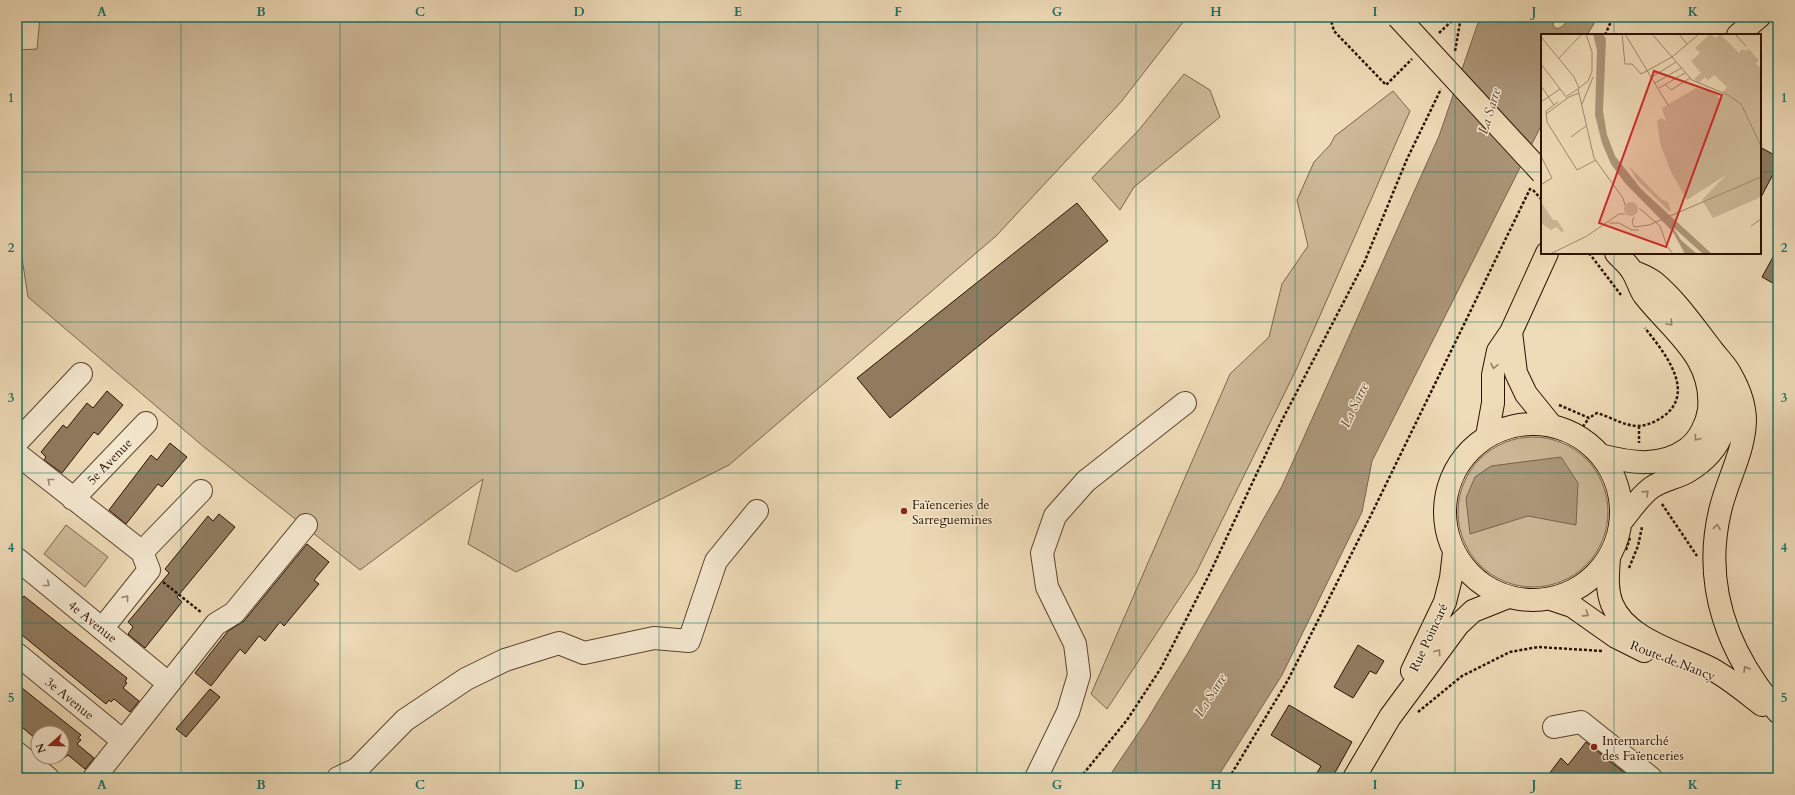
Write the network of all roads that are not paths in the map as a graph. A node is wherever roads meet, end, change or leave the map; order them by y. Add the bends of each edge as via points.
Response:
1 (1398, 17) edge
2 (1537, 179) edge
3 (1547, 254) edge
4 (1617, 254) edge
5 (1632, 271) junction
6 (1511, 332) junction
7 (1712, 350) junction
8 (81, 374) dead end
9 (1185, 403) dead end
10 (146, 423) dead end
11 (1551, 425) junction
12 (1487, 436) junction
13 (17, 442) edge
14 (17, 454) edge
15 (1600, 454) junction
16 (201, 491) dead end
17 (73, 499) junction
18 (757, 511) dead end
19 (1621, 522) junction
20 (306, 525) dead end
21 (1454, 552) junction
22 (1609, 558) junction
23 (17, 559) edge
24 (145, 561) junction
25 (1508, 597) junction
26 (1551, 599) junction
27 (102, 629) junction
28 (17, 654) edge
29 (168, 683) junction
30 (1734, 684) junction
31 (1778, 712) edge
32 (1390, 717) junction
33 (1778, 717) edge
34 (1554, 727) dead end
35 (123, 741) junction
36 (17, 753) edge
37 (48, 778) edge
38 (94, 778) edge
39 (338, 778) edge
40 (1036, 778) edge
41 (1354, 778) edge
42 (1651, 778) edge

1 - 2 main road, bridge
3 - 6 main road
4 - 5 main road
5 - 7 main road via 1653,282 1685,315
5 -> 15 main road via 1644,294 1686,340 1699,360 1707,381 1710,400 1708,417 1691,446 1679,455 1662,461 1640,463
6 - 11 main road via 1516,373 1526,394
6 -> 12 main road via 1498,351 1493,374 1493,403
19 -> 7 main road via 1652,488 1701,463 1714,450 1722,435 1728,396 1723,375
31 -> 7 main road via 1744,667 1730,638 1716,586 1714,566 1720,511 1738,460 1745,420 1743,401 1731,374
8 - 13 street
9 - 40 street via 1086,481 1055,516 1042,553 1047,587 1075,644 1079,675 1068,712
10 - 17 street, 5e Avenue
11 - 12 main road via 1518,425
11 - 15 main road via 1583,427
12 - 21 main road via 1459,462 1447,491 1444,516 1447,535
17 -> 14 street
15 - 19 main road via 1618,486
16 - 24 street
17 - 24 street
18 - 39 street via 716,561 689,641 654,638 584,654 559,643 505,660 466,679 406,720 357,769
19 - 22 main road via 1617,541
20 - 29 street via 234,613 216,624
21 - 25 main road via 1464,568 1476,580
21 - 32 main road, Rue Poincaré via 1445,602
22 - 26 main road via 1585,584
22 - 30 main road, Route de Nancy via 1608,590 1612,604 1626,625
23 -> 27 street, 4e Avenue
27 -> 24 street
25 - 26 main road via 1522,600
32 -> 25 main road, Rue Poincaré via 1458,625 1473,611
26 -> 30 main road, Route de Nancy via 1572,606 1616,637 1643,651
27 - 29 street, 4e Avenue
28 - 35 street, 3e Avenue
29 - 35 street
30 - 33 main road, Route de Nancy
32 - 41 main road, Rue Poincaré
34 - 42 street via 1581,722
35 - 38 street
36 - 37 street

